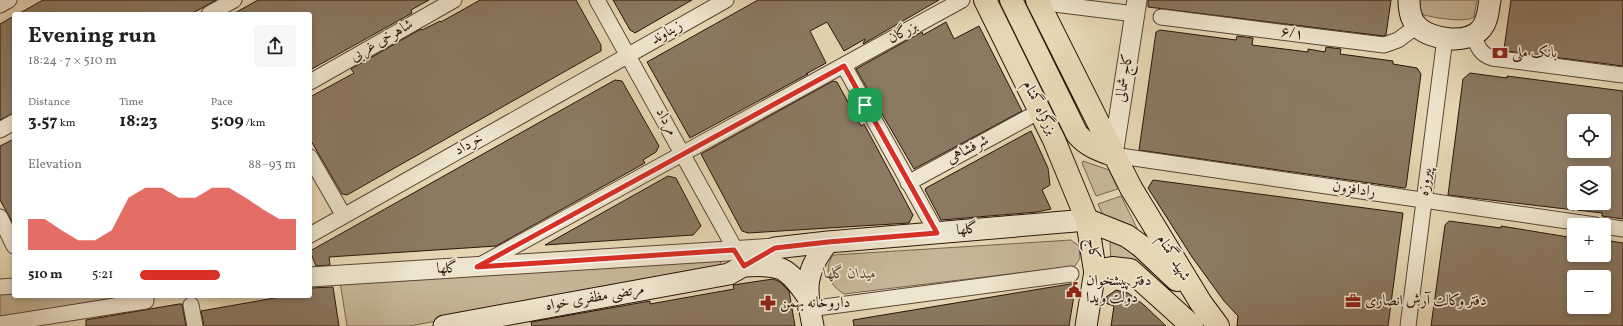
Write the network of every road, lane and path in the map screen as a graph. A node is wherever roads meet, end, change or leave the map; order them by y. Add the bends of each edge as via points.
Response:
1 (9, 0) edge
2 (454, 0) edge
3 (597, 0) edge
4 (726, 0) edge
5 (962, 0) edge
6 (986, 0) edge
7 (1011, 0) edge
8 (1409, 0) edge
9 (1490, 0) edge
10 (1038, 1) edge
11 (0, 5) edge
12 (227, 5) edge
13 (1136, 7) edge
14 (213, 12) edge
15 (1161, 16) dead end
16 (1417, 26) junction
17 (1474, 35) junction
18 (1445, 38) junction
19 (628, 55) junction
20 (844, 66) junction
21 (1623, 75) edge
22 (312, 81) edge
23 (1029, 117) dead end
24 (12, 123) edge
25 (0, 130) edge
26 (683, 154) junction
27 (1113, 155) junction
28 (312, 160) edge
29 (908, 183) junction
30 (1424, 200) junction
31 (344, 216) junction
32 (0, 217) edge
33 (1087, 220) junction
34 (1567, 221) edge
35 (1611, 227) edge
36 (1623, 229) edge
37 (937, 233) junction
38 (312, 234) edge
39 (12, 242) edge
40 (828, 242) junction
41 (739, 258) junction
42 (477, 267) junction
43 (1095, 271) junction
44 (1071, 274) dead end
45 (312, 277) edge
46 (12, 286) edge
47 (0, 287) edge
48 (146, 298) edge
49 (1201, 303) junction
50 (191, 305) dead end
51 (809, 310) edge
52 (0, 324) edge
53 (195, 326) edge
54 (444, 326) edge
55 (1086, 326) edge
56 (1192, 326) edge
57 (1218, 326) edge
58 (1408, 326) edge

1 - 11 street
2 - 22 street, شاهرخی غربی
3 - 19 street, مرداد
4 - 19 street, زیناوند
5 - 20 street, بزرگان
6 - 33 main road, بزرگراه گمنام via 1054,140
7 - 27 main road via 1077,134 1083,142
8 - 16 main road via 1411,16
9 - 17 main road via 1487,19 1480,31
10 - 13 street
10 - 27 main road
12 - 14 street
13 - 27 street, کاج شمالی
15 - 16 street, ۶/۱ via 1379,45 1398,40
16 - 18 main road via 1428,33
17 - 18 main road via 1460,39
17 - 21 street via 1479,49 1485,56 1492,58
18 - 30 street, پیروزه
19 - 26 street, مرداد
19 - 31 street, خرداد
20 - 26 street, بزرگان
20 - 29 street
23 - 29 street, شرفشاهی
24 - 25 street
26 - 41 street, مرداد
26 - 42 street, بزرگان
27 - 30 street, رادافزون
27 - 49 main road, شهید گمنام via 1130,188
28 - 31 street
29 - 37 street
30 - 34 street, رادافزون
30 - 58 street, پیروزه
31 - 38 street, خرداد
32 - 39 street
33 - 37 main road, گلها
33 - 43 main road, کاج
33 - 49 main road via 1127,236 1141,246
35 - 36 street
37 - 40 main road, گلها
40 - 41 main road, گلها via 775,248
40 - 51 main road via 812,267
41 - 42 street, گلها
41 - 51 main road via 781,268 798,283
41 - 54 main road, مرتضی مظفری خواه via 729,274
42 - 45 street, گلها
43 - 55 main road, کاج
43 - 56 main road via 1112,268 1130,270
44 - 51 street
46 - 47 street
48 - 52 street via 146,301
49 - 57 main road, شهید گمنام
50 - 53 street

